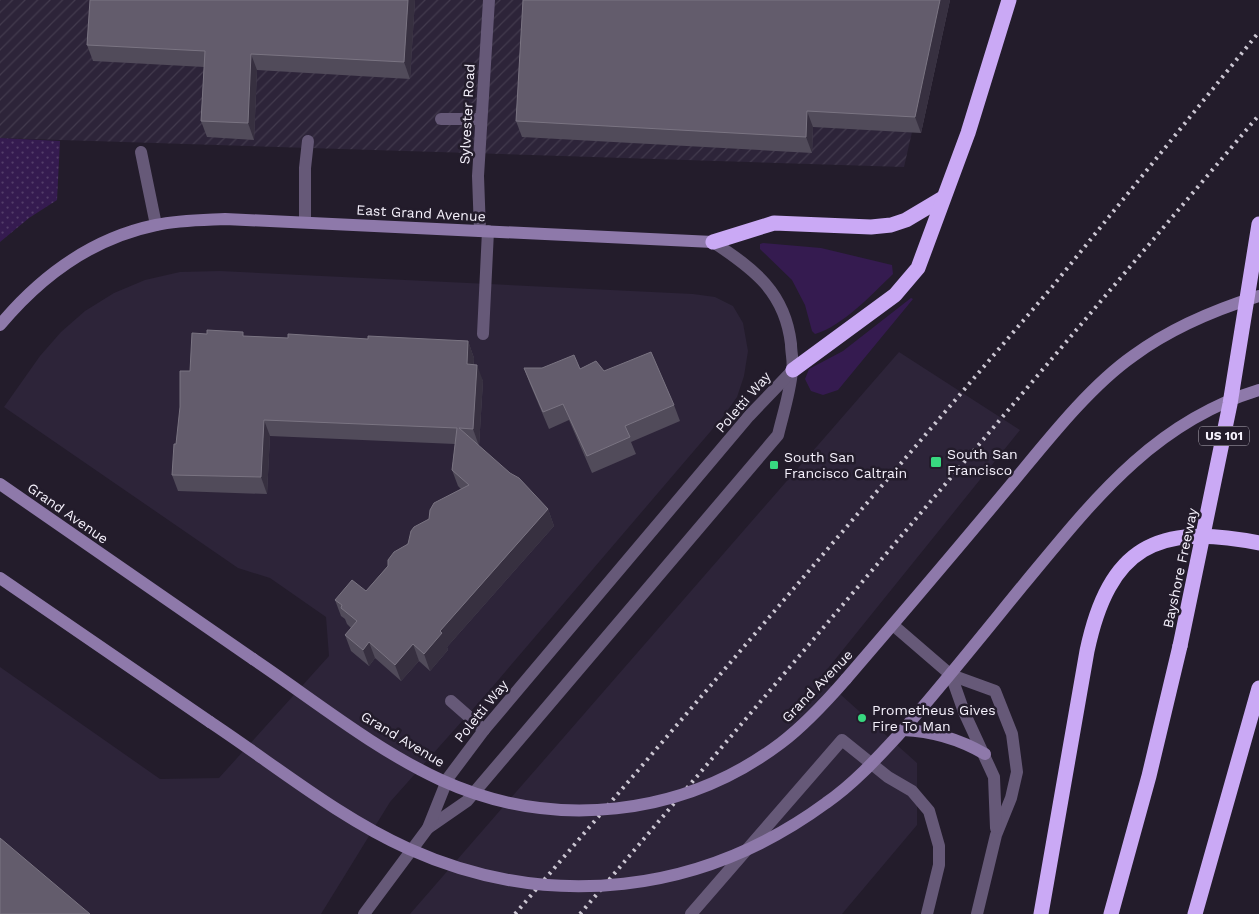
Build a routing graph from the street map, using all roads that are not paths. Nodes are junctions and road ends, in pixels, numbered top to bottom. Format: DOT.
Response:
graph roads {
  1 [pos="488,0"];
  2 [pos="1009,0"];
  3 [pos="441,119"];
  4 [pos="481,119"];
  5 [pos="308,141"];
  6 [pos="141,152"];
  7 [pos="942,198"];
  8 [pos="306,222"];
  9 [pos="1259,224"];
  10 [pos="156,225"];
  11 [pos="484,231"];
  12 [pos="713,242"];
  13 [pos="1259,296"];
  14 [pos="0,324"];
  15 [pos="482,334"];
  16 [pos="793,370"];
  17 [pos="1259,390"];
  18 [pos="0,484"];
  19 [pos="1259,544"];
  20 [pos="0,578"];
  21 [pos="893,625"];
  22 [pos="951,675"];
  23 [pos="1259,688"];
  24 [pos="451,701"];
  25 [pos="484,730"];
  26 [pos="903,730"];
  27 [pos="985,754"];
  28 [pos="428,828"];
  29 [pos="996,835"];
  30 [pos="695,913"];
  31 [pos="364,914"];
  32 [pos="927,914"];
  33 [pos="977,914"];
  34 [pos="1041,914"];
  35 [pos="1111,914"];
  36 [pos="1196,914"];
  1 -- 4 [label="street, Sylvester Road"];
  2 -- 7 [label="highway"];
  3 -- 4 [label="street"];
  4 -- 11 [label="street, Sylvester Road"];
  5 -- 8 [label="street"];
  6 -- 10 [label="street"];
  7 -- 12 [label="highway"];
  7 -- 16 [label="highway"];
  8 -- 10 [label="main road, East Grand Avenue"];
  8 -- 11 [label="main road, East Grand Avenue"];
  9 -- 35 [label="highway, Bayshore Freeway / US 101, bridge"];
  10 -- 14 [label="main road, East Grand Avenue"];
  11 -- 12 [label="main road, East Grand Avenue"];
  11 -- 15 [label="street, Sylvester Road"];
  12 -- 16 [label="street"];
  13 -- 21 [label="main road, Grand Avenue"];
  16 -- 25 [label="street, Poletti Way"];
  16 -- 28 [label="street, Poletti Way"];
  17 -- 22 [label="main road"];
  18 -- 21 [label="main road, Grand Avenue, bridge"];
  19 -- 34 [label="highway"];
  20 -- 26 [label="main road, bridge"];
  21 -- 22 [label="street"];
  22 -- 26 [label="main road"];
  22 -- 27 [label="street"];
  22 -- 29 [label="street"];
  23 -- 36 [label="highway"];
  24 -- 25 [label="street"];
  25 -- 28 [label="street, Poletti Way"];
  26 -- 27 [label="main road"];
  27 -- 29 [label="street"];
  28 -- 31 [label="street, Poletti Way"];
  29 -- 33 [label="street"];
  30 -- 32 [label="street"];
}
